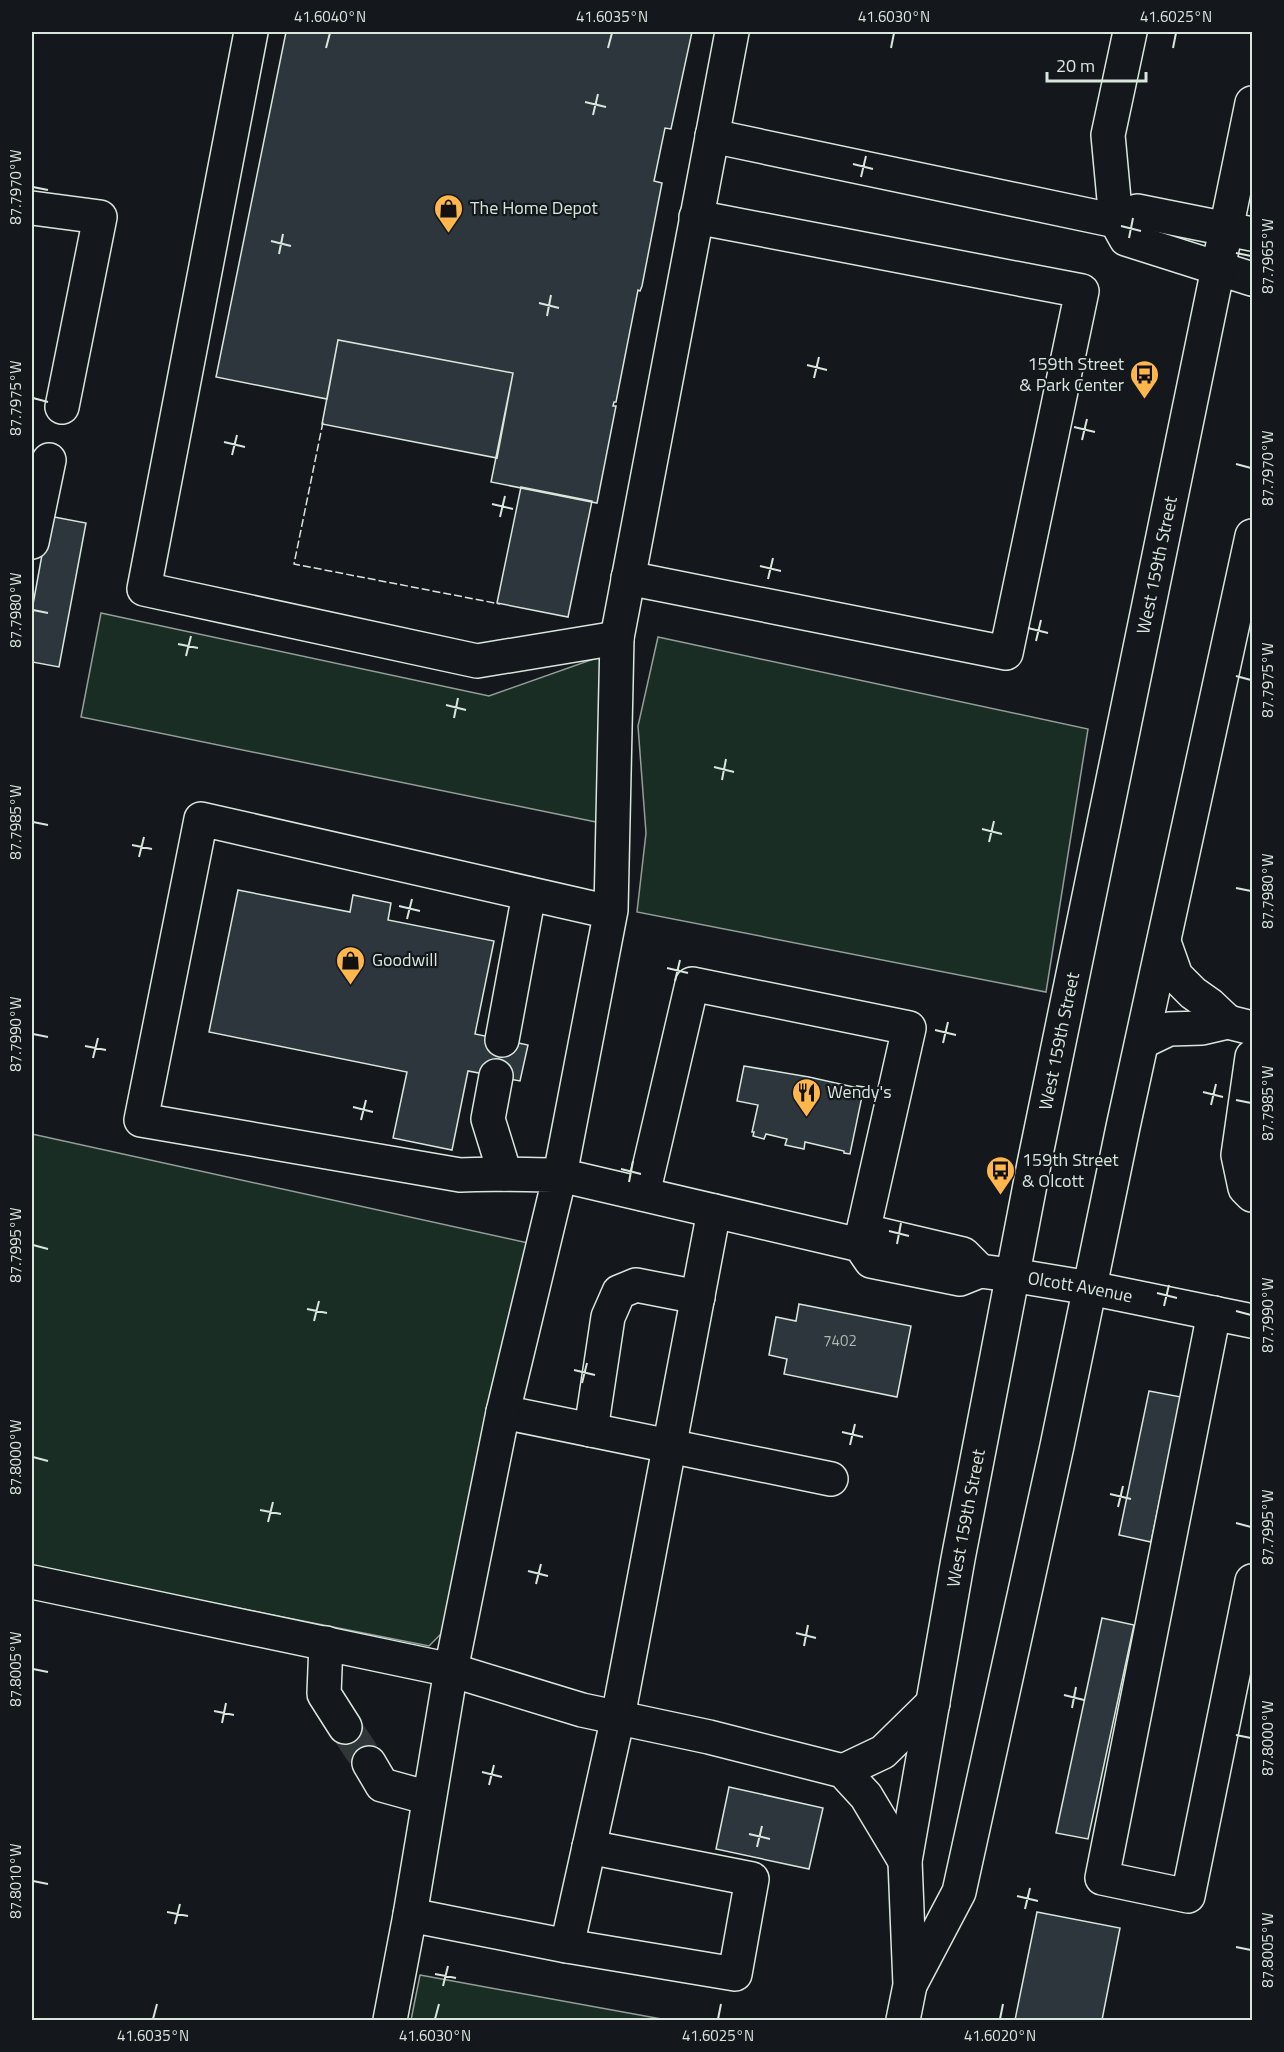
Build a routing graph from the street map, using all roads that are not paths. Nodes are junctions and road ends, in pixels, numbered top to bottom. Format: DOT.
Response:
graph roads {
  1 [pos="251,32"];
  2 [pos="732,32"];
  3 [pos="1130,32"];
  4 [pos="1252,103"];
  5 [pos="712,136"];
  6 [pos="32,208"];
  7 [pos="696,217"];
  8 [pos="1116,221"];
  9 [pos="1239,231"];
  10 [pos="1218,267"];
  11 [pos="1252,279"];
  12 [pos="62,407"];
  13 [pos="49,460"];
  14 [pos="1252,536"];
  15 [pos="32,542"];
  16 [pos="628,579"];
  17 [pos="1243,621"];
  18 [pos="617,638"];
  19 [pos="529,894"];
  20 [pos="610,912"];
  21 [pos="1164,942"];
  22 [pos="1240,1025"];
  23 [pos="502,1040"];
  24 [pos="1142,1042"];
  25 [pos="1252,1057"];
  26 [pos="496,1076"];
  27 [pos="505,1174"];
  28 [pos="560,1175"];
  29 [pos="643,1194"];
  30 [pos="1252,1195"];
  31 [pos="714,1211"];
  32 [pos="860,1245"];
  33 [pos="1011,1275"];
  34 [pos="1090,1288"];
  35 [pos="698,1297"];
  36 [pos="1214,1313"];
  37 [pos="1252,1321"];
  38 [pos="503,1412"];
  39 [pos="591,1430"];
  40 [pos="670,1446"];
  41 [pos="831,1479"];
  42 [pos="1252,1581"];
  43 [pos="32,1582"];
  44 [pos="326,1643"];
  45 [pos="451,1670"];
  46 [pos="933,1703"];
  47 [pos="618,1717"];
  48 [pos="345,1726"];
  49 [pos="369,1763"];
  50 [pos="843,1771"];
  51 [pos="429,1798"];
  52 [pos="589,1847"];
  53 [pos="905,1861"];
  54 [pos="410,1915"];
  55 [pos="567,1946"];
  56 [pos="910,1985"];
  57 [pos="390,2020"];
  58 [pos="903,2020"];
  1 -- 18 [label="main road"];
  2 -- 5 [label="main road"];
  3 -- 8 [label="main road"];
  4 -- 9 [label="main road, West 159th Street"];
  5 -- 7 [label="main road"];
  5 -- 8 [label="main road"];
  6 -- 12 [label="main road"];
  7 -- 16 [label="main road"];
  7 -- 16 [label="main road"];
  8 -- 9 [label="main road"];
  8 -- 10 [label="main road"];
  9 -- 10 [label="main road, West 159th Street"];
  10 -- 11 [label="main road"];
  10 -- 33 [label="main road, West 159th Street"];
  13 -- 15 [label="main road"];
  14 -- 17 [label="main road, West 159th Street"];
  16 -- 18 [label="main road"];
  17 -- 21 [label="main road, West 159th Street"];
  18 -- 20 [label="main road"];
  19 -- 20 [label="main road"];
  19 -- 23 [label="main road"];
  19 -- 27 [label="main road"];
  20 -- 28 [label="main road"];
  21 -- 22 [label="main road"];
  21 -- 24 [label="main road, West 159th Street"];
  22 -- 24 [label="main road"];
  24 -- 34 [label="main road, West 159th Street"];
  25 -- 30 [label="main road"];
  26 -- 27 [label="main road"];
  27 -- 28 [label="main road"];
  28 -- 29 [label="main road"];
  28 -- 38 [label="main road"];
  29 -- 31 [label="main road"];
  29 -- 32 [label="main road"];
  31 -- 32 [label="main road"];
  31 -- 35 [label="main road"];
  32 -- 33 [label="main road, Olcott Avenue"];
  33 -- 34 [label="main road, Olcott Avenue"];
  33 -- 46 [label="main road, West 159th Street"];
  34 -- 36 [label="main road, Olcott Avenue"];
  34 -- 56 [label="main road, West 159th Street"];
  35 -- 39 [label="main road"];
  35 -- 40 [label="main road"];
  36 -- 37 [label="main road, Olcott Avenue"];
  36 -- 42 [label="main road"];
  38 -- 39 [label="main road"];
  38 -- 45 [label="main road"];
  39 -- 40 [label="main road"];
  40 -- 41 [label="main road"];
  40 -- 47 [label="main road"];
  43 -- 44 [label="main road"];
  44 -- 45 [label="main road"];
  44 -- 48 [label="main road"];
  45 -- 47 [label="main road"];
  45 -- 51 [label="main road"];
  46 -- 50 [label="main road"];
  46 -- 53 [label="main road, West 159th Street"];
  47 -- 50 [label="main road"];
  47 -- 52 [label="main road"];
  49 -- 51 [label="main road"];
  50 -- 53 [label="main road"];
  51 -- 54 [label="main road"];
  52 -- 55 [label="main road"];
  52 -- 55 [label="main road"];
  53 -- 56 [label="main road, West 159th Street"];
  54 -- 55 [label="main road"];
  54 -- 57 [label="main road"];
  56 -- 58 [label="main road, West 159th Street"];
}
